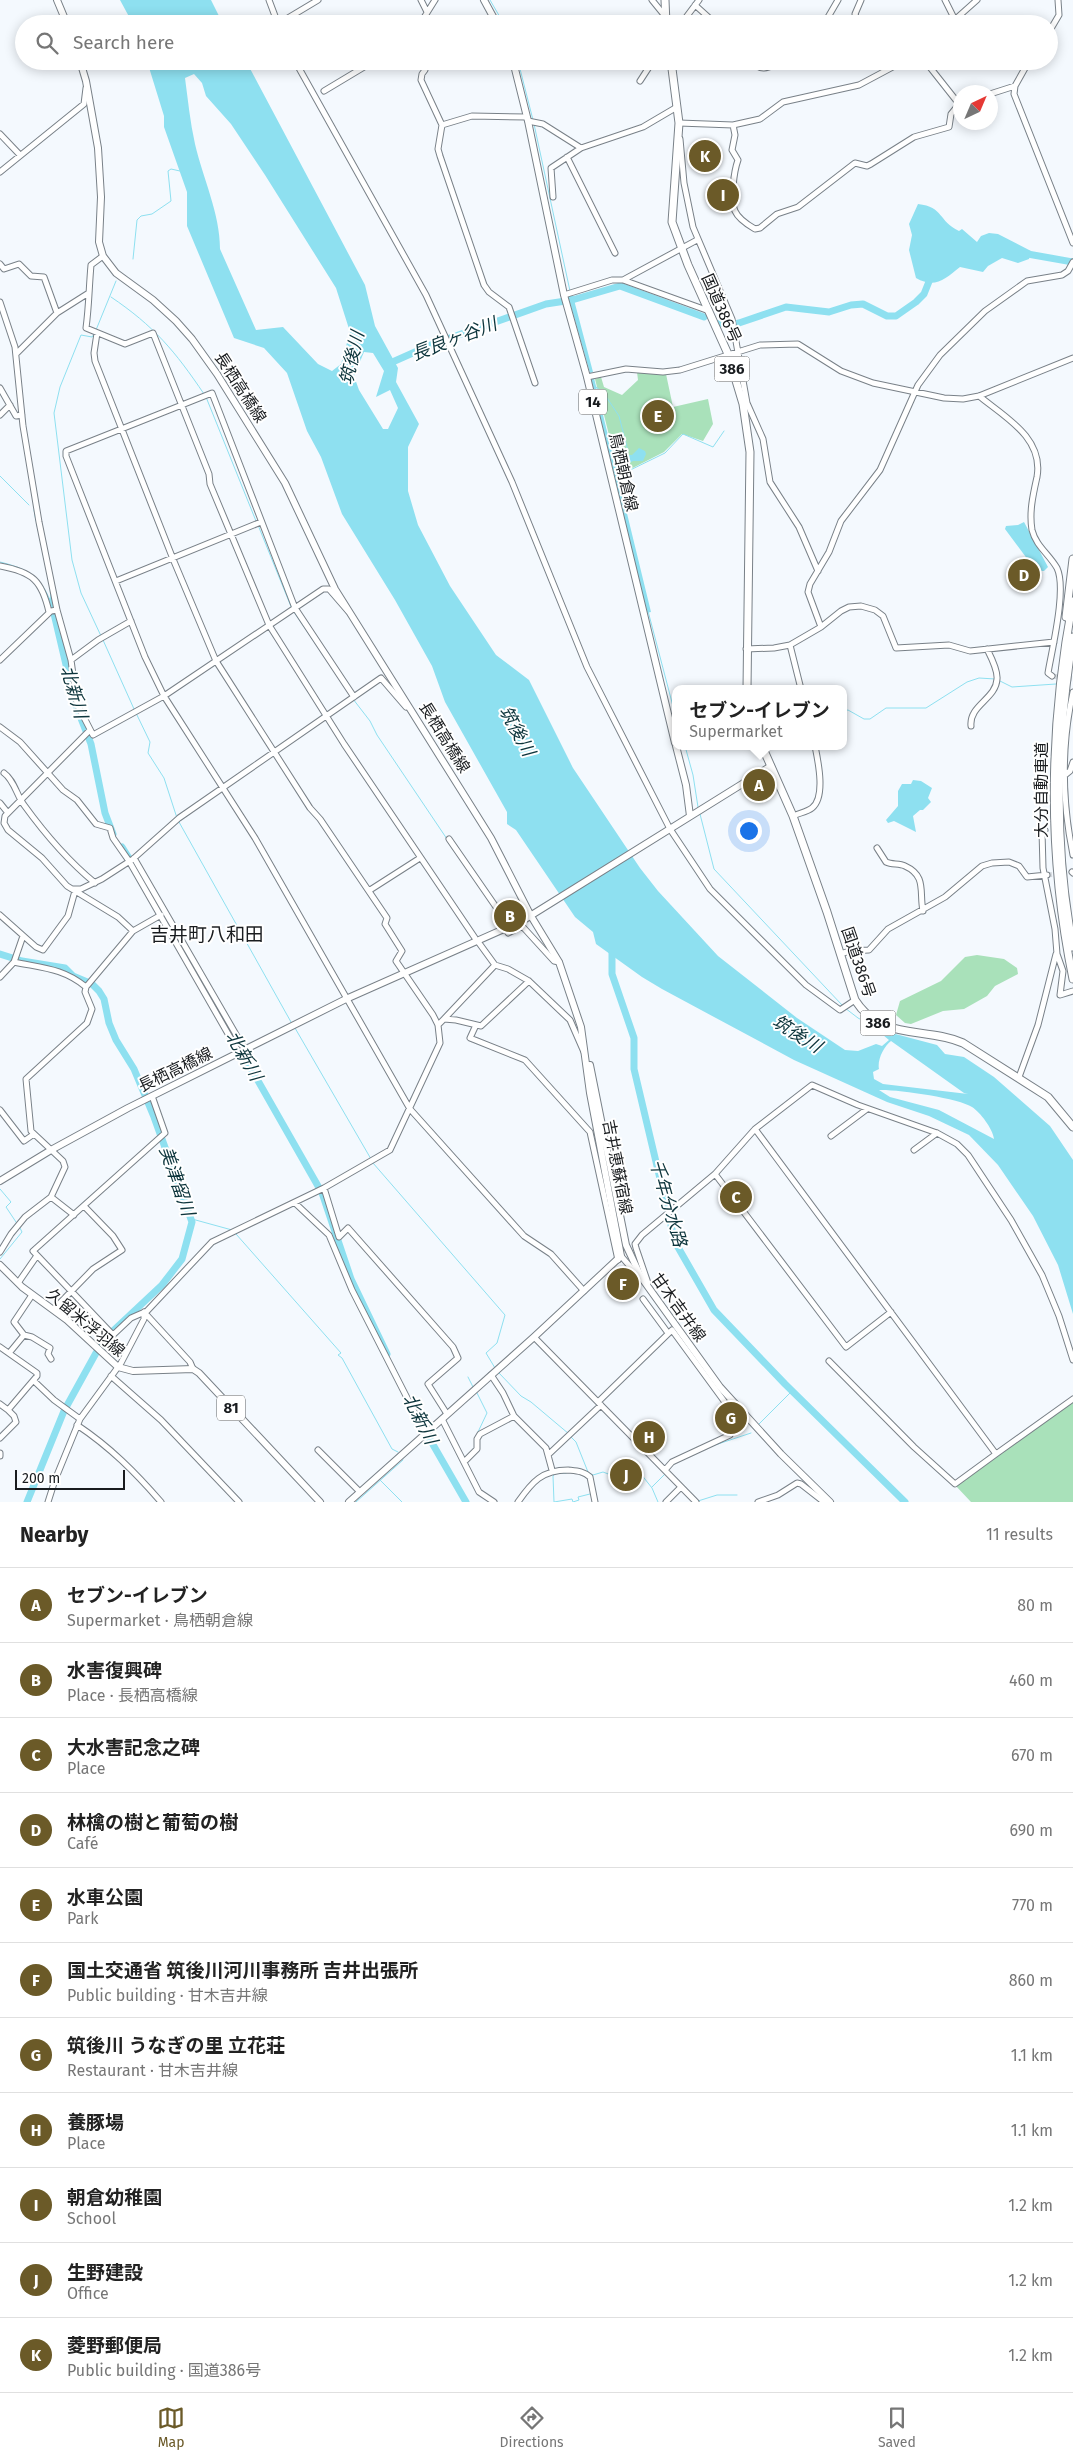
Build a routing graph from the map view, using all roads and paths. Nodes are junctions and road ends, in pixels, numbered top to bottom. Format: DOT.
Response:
graph roads {
  1 [pos="57,0"];
  2 [pos="269,0"];
  3 [pos="318,0"];
  4 [pos="420,0"];
  5 [pos="435,0"];
  6 [pos="484,0"];
  7 [pos="652,0"];
  8 [pos="665,0"];
  9 [pos="699,0"];
  10 [pos="838,0"];
  11 [pos="861,0"];
  12 [pos="945,0"];
  13 [pos="978,0"];
  14 [pos="1058,0"];
  15 [pos="695,5"];
  16 [pos="427,12"];
  17 [pos="63,15"];
  18 [pos="275,15"];
  19 [pos="293,15"];
  20 [pos="425,15"];
  21 [pos="492,15"];
  22 [pos="662,15"];
  23 [pos="666,15"];
  24 [pos="687,15"];
  25 [pos="706,15"];
  26 [pos="829,15"];
  27 [pos="855,15"];
  28 [pos="950,15"];
  29 [pos="961,15"];
  30 [pos="1058,18"];
  31 [pos="83,70"];
  32 [pos="300,70"];
  33 [pos="359,70"];
  34 [pos="426,70"];
  35 [pos="515,70"];
  36 [pos="647,70"];
  37 [pos="672,70"];
  38 [pos="890,70"];
  39 [pos="932,70"];
  40 [pos="1024,70"];
  41 [pos="86,80"];
  42 [pos="640,80"];
  43 [pos="1015,86"];
  44 [pos="324,91"];
  45 [pos="998,91"];
  46 [pos="953,95"];
  47 [pos="678,107"];
  48 [pos="953,111"];
  49 [pos="529,120"];
  50 [pos="679,123"];
  51 [pos="732,124"];
  52 [pos="442,125"];
  53 [pos="0,134"];
  54 [pos="678,134"];
  55 [pos="581,148"];
  56 [pos="20,155"];
  57 [pos="566,158"];
  58 [pos="0,172"];
  59 [pos="553,197"];
  60 [pos="697,240"];
  61 [pos="1073,243"];
  62 [pos="681,249"];
  63 [pos="614,252"];
  64 [pos="103,256"];
  65 [pos="1073,262"];
  66 [pos="0,264"];
  67 [pos="623,280"];
  68 [pos="87,294"];
  69 [pos="565,295"];
  70 [pos="0,302"];
  71 [pos="709,311"];
  72 [pos="57,313"];
  73 [pos="97,333"];
  74 [pos="739,350"];
  75 [pos="16,354"];
  76 [pos="728,354"];
  77 [pos="1073,358"];
  78 [pos="588,376"];
  79 [pos="535,383"];
  80 [pos="0,388"];
  81 [pos="915,391"];
  82 [pos="979,396"];
  83 [pos="745,404"];
  84 [pos="10,405"];
  85 [pos="181,405"];
  86 [pos="0,415"];
  87 [pos="20,416"];
  88 [pos="122,429"];
  89 [pos="261,522"];
  90 [pos="232,534"];
  91 [pos="173,559"];
  92 [pos="1073,559"];
  93 [pos="0,566"];
  94 [pos="818,571"];
  95 [pos="116,581"];
  96 [pos="1073,601"];
  97 [pos="294,608"];
  98 [pos="53,611"];
  99 [pos="348,611"];
  100 [pos="131,621"];
  101 [pos="268,625"];
  102 [pos="821,627"];
  103 [pos="1073,637"];
  104 [pos="1054,642"];
  105 [pos="790,645"];
  106 [pos="746,648"];
  107 [pos="988,649"];
  108 [pos="0,660"];
  109 [pos="71,660"];
  110 [pos="216,661"];
  111 [pos="1052,676"];
  112 [pos="747,685"];
  113 [pos="800,685"];
  114 [pos="1058,692"];
  115 [pos="1073,692"];
  116 [pos="164,696"];
  117 [pos="354,697"];
  118 [pos="413,711"];
  119 [pos="326,717"];
  120 [pos="971,726"];
  121 [pos="0,727"];
  122 [pos="672,728"];
  123 [pos="89,731"];
  124 [pos="677,750"];
  125 [pos="764,750"];
  126 [pos="816,750"];
  127 [pos="274,752"];
  128 [pos="1073,762"];
  129 [pos="771,766"];
  130 [pos="46,772"];
  131 [pos="4,773"];
  132 [pos="1065,775"];
  133 [pos="223,787"];
  134 [pos="20,800"];
  135 [pos="0,802"];
  136 [pos="8,813"];
  137 [pos="690,816"];
  138 [pos="793,816"];
  139 [pos="5,826"];
  140 [pos="668,830"];
  141 [pos="1045,830"];
  142 [pos="0,832"];
  143 [pos="449,838"];
  144 [pos="877,848"];
  145 [pos="1073,855"];
  146 [pos="420,858"];
  147 [pos="132,859"];
  148 [pos="1046,875"];
  149 [pos="95,882"];
  150 [pos="74,890"];
  151 [pos="370,890"];
  152 [pos="923,911"];
  153 [pos="533,914"];
  154 [pos="161,915"];
  155 [pos="0,916"];
  156 [pos="504,923"];
  157 [pos="133,930"];
  158 [pos="508,933"];
  159 [pos="23,936"];
  160 [pos="475,938"];
  161 [pos="479,943"];
  162 [pos="1073,947"];
  163 [pos="840,954"];
  164 [pos="1057,954"];
  165 [pos="15,959"];
  166 [pos="559,962"];
  167 [pos="496,966"];
  168 [pos="404,972"];
  169 [pos="0,977"];
  170 [pos="1073,979"];
  171 [pos="528,981"];
  172 [pos="88,984"];
  173 [pos="1073,992"];
  174 [pos="346,999"];
  175 [pos="855,1000"];
  176 [pos="444,1019"];
  177 [pos="438,1025"];
  178 [pos="476,1025"];
  179 [pos="242,1051"];
  180 [pos="586,1054"];
  181 [pos="1018,1077"];
  182 [pos="152,1096"];
  183 [pos="410,1109"];
  184 [pos="867,1109"];
  185 [pos="0,1110"];
  186 [pos="1073,1127"];
  187 [pos="755,1130"];
  188 [pos="937,1133"];
  189 [pos="34,1134"];
  190 [pos="831,1136"];
  191 [pos="51,1150"];
  192 [pos="914,1150"];
  193 [pos="715,1174"];
  194 [pos="0,1181"];
  195 [pos="324,1188"];
  196 [pos="51,1197"];
  197 [pos="295,1203"];
  198 [pos="84,1206"];
  199 [pos="74,1215"];
  200 [pos="0,1252"];
  201 [pos="36,1257"];
  202 [pos="619,1258"];
  203 [pos="0,1265"];
  204 [pos="18,1283"];
  205 [pos="71,1290"];
  206 [pos="584,1290"];
  207 [pos="651,1292"];
  208 [pos="32,1295"];
  209 [pos="643,1298"];
  210 [pos="54,1309"];
  211 [pos="144,1312"];
  212 [pos="890,1312"];
  213 [pos="668,1333"];
  214 [pos="24,1335"];
  215 [pos="534,1337"];
  216 [pos="0,1347"];
  217 [pos="10,1352"];
  218 [pos="51,1359"];
  219 [pos="1073,1360"];
  220 [pos="828,1362"];
  221 [pos="118,1367"];
  222 [pos="193,1370"];
  223 [pos="494,1371"];
  224 [pos="111,1376"];
  225 [pos="34,1380"];
  226 [pos="1073,1399"];
  227 [pos="0,1404"];
  228 [pos="599,1404"];
  229 [pos="8,1410"];
  230 [pos="514,1416"];
  231 [pos="444,1417"];
  232 [pos="80,1419"];
  233 [pos="77,1425"];
  234 [pos="427,1432"];
  235 [pos="0,1438"];
  236 [pos="318,1450"];
  237 [pos="549,1454"];
  238 [pos="996,1454"];
  239 [pos="464,1462"];
  240 [pos="552,1470"];
  241 [pos="665,1470"];
  242 [pos="681,1487"];
  243 [pos="360,1492"];
  244 [pos="48,1502"];
  245 [pos="161,1502"];
  246 [pos="238,1502"];
  247 [pos="320,1502"];
  248 [pos="349,1502"];
  249 [pos="494,1502"];
  250 [pos="518,1502"];
  251 [pos="595,1502"];
  252 [pos="666,1502"];
  253 [pos="696,1502"];
  254 [pos="758,1502"];
  255 [pos="824,1502"];
  256 [pos="830,1502"];
  1 -- 17 [label="main road"];
  2 -- 18 [label="street"];
  3 -- 19 [label="street"];
  4 -- 16 [label="street"];
  5 -- 16 [label="street"];
  6 -- 21 [label="main road"];
  7 -- 22 [label="street"];
  8 -- 23 [label="highway"];
  9 -- 15 [label="street"];
  10 -- 26 [label="street"];
  11 -- 27 [label="street"];
  12 -- 28 [label="street"];
  13 -- 29 [label="street"];
  14 -- 30 [label="street"];
  15 -- 24 [label="street"];
  15 -- 25 [label="street"];
  16 -- 20 [label="street"];
  31 -- 41 [label="main road"];
  32 -- 140 [label="street"];
  33 -- 44 [label="street"];
  34 -- 52 [label="street"];
  35 -- 49 [label="main road, 鳥栖朝倉線 / 14"];
  36 -- 42 [label="street"];
  37 -- 47 [label="highway, 国道386号 / 386"];
  38 -- 51 [label="street"];
  39 -- 46 [label="street"];
  40 -- 43 [label="street"];
  41 -- 56 [label="street"];
  41 -- 64 [label="main road"];
  43 -- 45 [label="street"];
  43 -- 61 [label="street"];
  47 -- 50 [label="highway, 国道386号 / 386"];
  47 -- 55 [label="street"];
  48 -- 51 [label="street"];
  49 -- 52 [label="street"];
  49 -- 55 [label="street"];
  49 -- 69 [label="main road, 鳥栖朝倉線 / 14"];
  50 -- 51 [label="street"];
  50 -- 54 [label="highway, 国道386号 / 386"];
  52 -- 79 [label="street"];
  53 -- 56 [label="street"];
  54 -- 60 [label="street"];
  54 -- 62 [label="highway, 国道386号 / 386"];
  55 -- 57 [label="street"];
  56 -- 58 [label="street"];
  57 -- 59 [label="street"];
  57 -- 63 [label="street"];
  60 -- 62 [label="street"];
  60 -- 74 [label="street"];
  62 -- 67 [label="street"];
  62 -- 71 [label="highway, 国道386号 / 386"];
  64 -- 68 [label="street"];
  64 -- 99 [label="main road, 長栖高橋線"];
  65 -- 81 [label="street"];
  66 -- 72 [label="street"];
  67 -- 69 [label="street"];
  67 -- 71 [label="street"];
  68 -- 72 [label="street"];
  68 -- 73 [label="street"];
  69 -- 78 [label="main road, 鳥栖朝倉線 / 14"];
  70 -- 75 [label="street"];
  71 -- 76 [label="highway, 国道386号 / 386"];
  72 -- 75 [label="street"];
  73 -- 85 [label="street"];
  73 -- 88 [label="street"];
  74 -- 76 [label="street"];
  74 -- 81 [label="street"];
  74 -- 83 [label="street"];
  75 -- 87 [label="street"];
  76 -- 78 [label="street"];
  76 -- 83 [label="highway, 国道386号 / 386"];
  77 -- 82 [label="street"];
  78 -- 122 [label="main road, 鳥栖朝倉線 / 14"];
  80 -- 84 [label="street"];
  81 -- 82 [label="street"];
  81 -- 94 [label="street"];
  82 -- 104 [label="street"];
  83 -- 94 [label="street"];
  83 -- 106 [label="highway, 国道386号 / 386"];
  84 -- 86 [label="street"];
  84 -- 87 [label="street"];
  85 -- 88 [label="street"];
  85 -- 89 [label="street"];
  85 -- 90 [label="street"];
  87 -- 98 [label="street"];
  88 -- 91 [label="street"];
  88 -- 95 [label="street"];
  89 -- 90 [label="street"];
  89 -- 97 [label="street"];
  90 -- 91 [label="street"];
  90 -- 101 [label="street"];
  91 -- 95 [label="street"];
  91 -- 110 [label="street"];
  92 -- 114 [label="highway"];
  93 -- 98 [label="street"];
  94 -- 102 [label="street"];
  95 -- 100 [label="street"];
  96 -- 114 [label="highway, 大分自動車道"];
  97 -- 99 [label="street"];
  97 -- 101 [label="street"];
  97 -- 117 [label="street"];
  98 -- 108 [label="street"];
  98 -- 109 [label="street"];
  99 -- 118 [label="main road, 長栖高橋線"];
  100 -- 109 [label="street"];
  100 -- 116 [label="street"];
  101 -- 110 [label="street"];
  101 -- 119 [label="street"];
  102 -- 105 [label="street"];
  102 -- 107 [label="street"];
  103 -- 162 [label="highway, 大分自動車道"];
  104 -- 107 [label="street"];
  104 -- 111 [label="street"];
  105 -- 106 [label="street"];
  105 -- 113 [label="street"];
  106 -- 112 [label="highway, 国道386号 / 386"];
  107 -- 120 [label="street"];
  109 -- 123 [label="street"];
  110 -- 116 [label="street"];
  110 -- 127 [label="street"];
  114 -- 170 [label="highway, 大分自動車道"];
  115 -- 132 [label="street"];
  116 -- 123 [label="street"];
  116 -- 133 [label="street"];
  117 -- 118 [label="street"];
  117 -- 119 [label="street"];
  118 -- 153 [label="main road, 長栖高橋線"];
  119 -- 127 [label="street"];
  119 -- 146 [label="street"];
  121 -- 130 [label="street"];
  123 -- 130 [label="street"];
  124 -- 137 [label="main road, 鳥栖朝倉線 / 14"];
  125 -- 129 [label="highway, 国道386号 / 386"];
  126 -- 138 [label="street"];
  127 -- 133 [label="street"];
  127 -- 151 [label="street"];
  128 -- 132 [label="street"];
  129 -- 137 [label="main road"];
  129 -- 138 [label="highway, 国道386号 / 386"];
  130 -- 134 [label="street"];
  130 -- 147 [label="street"];
  131 -- 134 [label="street"];
  132 -- 145 [label="street"];
  133 -- 147 [label="street"];
  133 -- 174 [label="street"];
  134 -- 136 [label="street"];
  134 -- 149 [label="street"];
  135 -- 136 [label="street"];
  136 -- 139 [label="street"];
  137 -- 140 [label="main road"];
  138 -- 163 [label="highway, 国道386号 / 386"];
  139 -- 142 [label="street"];
  139 -- 150 [label="street"];
  140 -- 153 [label="main road"];
  140 -- 175 [label="street"];
  141 -- 148 [label="street"];
  143 -- 156 [label="street"];
  144 -- 152 [label="street"];
  146 -- 151 [label="street"];
  146 -- 160 [label="street"];
  147 -- 149 [label="street"];
  147 -- 154 [label="street"];
  147 -- 179 [label="street"];
  148 -- 152 [label="street"];
  148 -- 164 [label="street"];
  149 -- 150 [label="street"];
  150 -- 157 [label="street"];
  150 -- 159 [label="street"];
  151 -- 168 [label="street"];
  152 -- 163 [label="street"];
  153 -- 166 [label="main road, 吉井恵蘇宿線"];
  153 -- 168 [label="main road, 長栖高橋線"];
  154 -- 157 [label="street"];
  154 -- 179 [label="street"];
  155 -- 159 [label="street"];
  157 -- 172 [label="street"];
  158 -- 166 [label="street"];
  159 -- 165 [label="street"];
  161 -- 167 [label="street"];
  163 -- 175 [label="highway, 国道386号 / 386"];
  164 -- 173 [label="street"];
  164 -- 181 [label="street"];
  165 -- 169 [label="street"];
  165 -- 172 [label="street"];
  166 -- 180 [label="main road, 吉井恵蘇宿線"];
  167 -- 171 [label="street"];
  167 -- 176 [label="street"];
  168 -- 174 [label="main road, 長栖高橋線"];
  168 -- 177 [label="street"];
  171 -- 178 [label="street"];
  171 -- 180 [label="street"];
  172 -- 189 [label="street"];
  174 -- 179 [label="main road, 長栖高橋線"];
  174 -- 183 [label="street"];
  175 -- 181 [label="highway, 国道386号 / 386"];
  176 -- 177 [label="street"];
  176 -- 178 [label="street"];
  177 -- 183 [label="street"];
  178 -- 202 [label="street"];
  179 -- 182 [label="main road, 長栖高橋線"];
  180 -- 202 [label="main road, 吉井恵蘇宿線"];
  180 -- 207 [label="main road, 甘木吉井線"];
  181 -- 186 [label="highway, 国道386号 / 386"];
  182 -- 191 [label="main road, 長栖高橋線"];
  182 -- 198 [label="street"];
  183 -- 195 [label="street"];
  183 -- 206 [label="street"];
  184 -- 187 [label="street"];
  184 -- 188 [label="street"];
  184 -- 190 [label="street"];
  185 -- 189 [label="street"];
  187 -- 193 [label="street"];
  187 -- 212 [label="street"];
  188 -- 192 [label="street"];
  188 -- 219 [label="street"];
  189 -- 191 [label="street"];
  191 -- 194 [label="main road, 長栖高橋線"];
  191 -- 196 [label="street"];
  193 -- 207 [label="street"];
  193 -- 212 [label="street"];
  195 -- 197 [label="street"];
  195 -- 231 [label="street"];
  196 -- 199 [label="street"];
  196 -- 200 [label="street"];
  197 -- 211 [label="street"];
  197 -- 234 [label="street"];
  198 -- 199 [label="street"];
  198 -- 205 [label="street"];
  199 -- 201 [label="street"];
  201 -- 204 [label="street"];
  201 -- 205 [label="street"];
  202 -- 206 [label="main road"];
  202 -- 207 [label="street"];
  203 -- 204 [label="main road, 久留米浮羽線"];
  204 -- 208 [label="main road, 久留米浮羽線"];
  205 -- 210 [label="street"];
  205 -- 211 [label="street"];
  206 -- 215 [label="main road"];
  207 -- 256 [label="main road, 甘木吉井線"];
  208 -- 210 [label="main road, 久留米浮羽線"];
  208 -- 214 [label="street"];
  209 -- 213 [label="street"];
  210 -- 221 [label="main road, 久留米浮羽線"];
  211 -- 221 [label="street"];
  211 -- 222 [label="street"];
  212 -- 238 [label="street"];
  213 -- 228 [label="street"];
  213 -- 241 [label="street"];
  214 -- 217 [label="street"];
  214 -- 218 [label="street"];
  215 -- 223 [label="main road"];
  215 -- 228 [label="street"];
  216 -- 217 [label="street"];
  217 -- 225 [label="street"];
  220 -- 238 [label="street"];
  221 -- 222 [label="main road, 久留米浮羽線"];
  221 -- 224 [label="street"];
  222 -- 247 [label="main road, 81"];
  223 -- 230 [label="street"];
  223 -- 231 [label="main road"];
  224 -- 232 [label="street"];
  224 -- 246 [label="street"];
  225 -- 229 [label="street"];
  225 -- 232 [label="street"];
  226 -- 238 [label="street"];
  227 -- 229 [label="street"];
  228 -- 237 [label="street"];
  228 -- 241 [label="street"];
  229 -- 235 [label="street"];
  230 -- 237 [label="street"];
  230 -- 239 [label="street"];
  231 -- 234 [label="main road"];
  231 -- 239 [label="street"];
  232 -- 233 [label="street"];
  233 -- 244 [label="street"];
  233 -- 245 [label="street"];
  234 -- 243 [label="main road"];
  236 -- 243 [label="street"];
  237 -- 240 [label="street"];
  239 -- 249 [label="street"];
  240 -- 250 [label="street"];
  240 -- 251 [label="street"];
  241 -- 242 [label="street"];
  242 -- 252 [label="street"];
  242 -- 253 [label="street"];
  243 -- 248 [label="main road"];
  254 -- 255 [label="street"];
}
